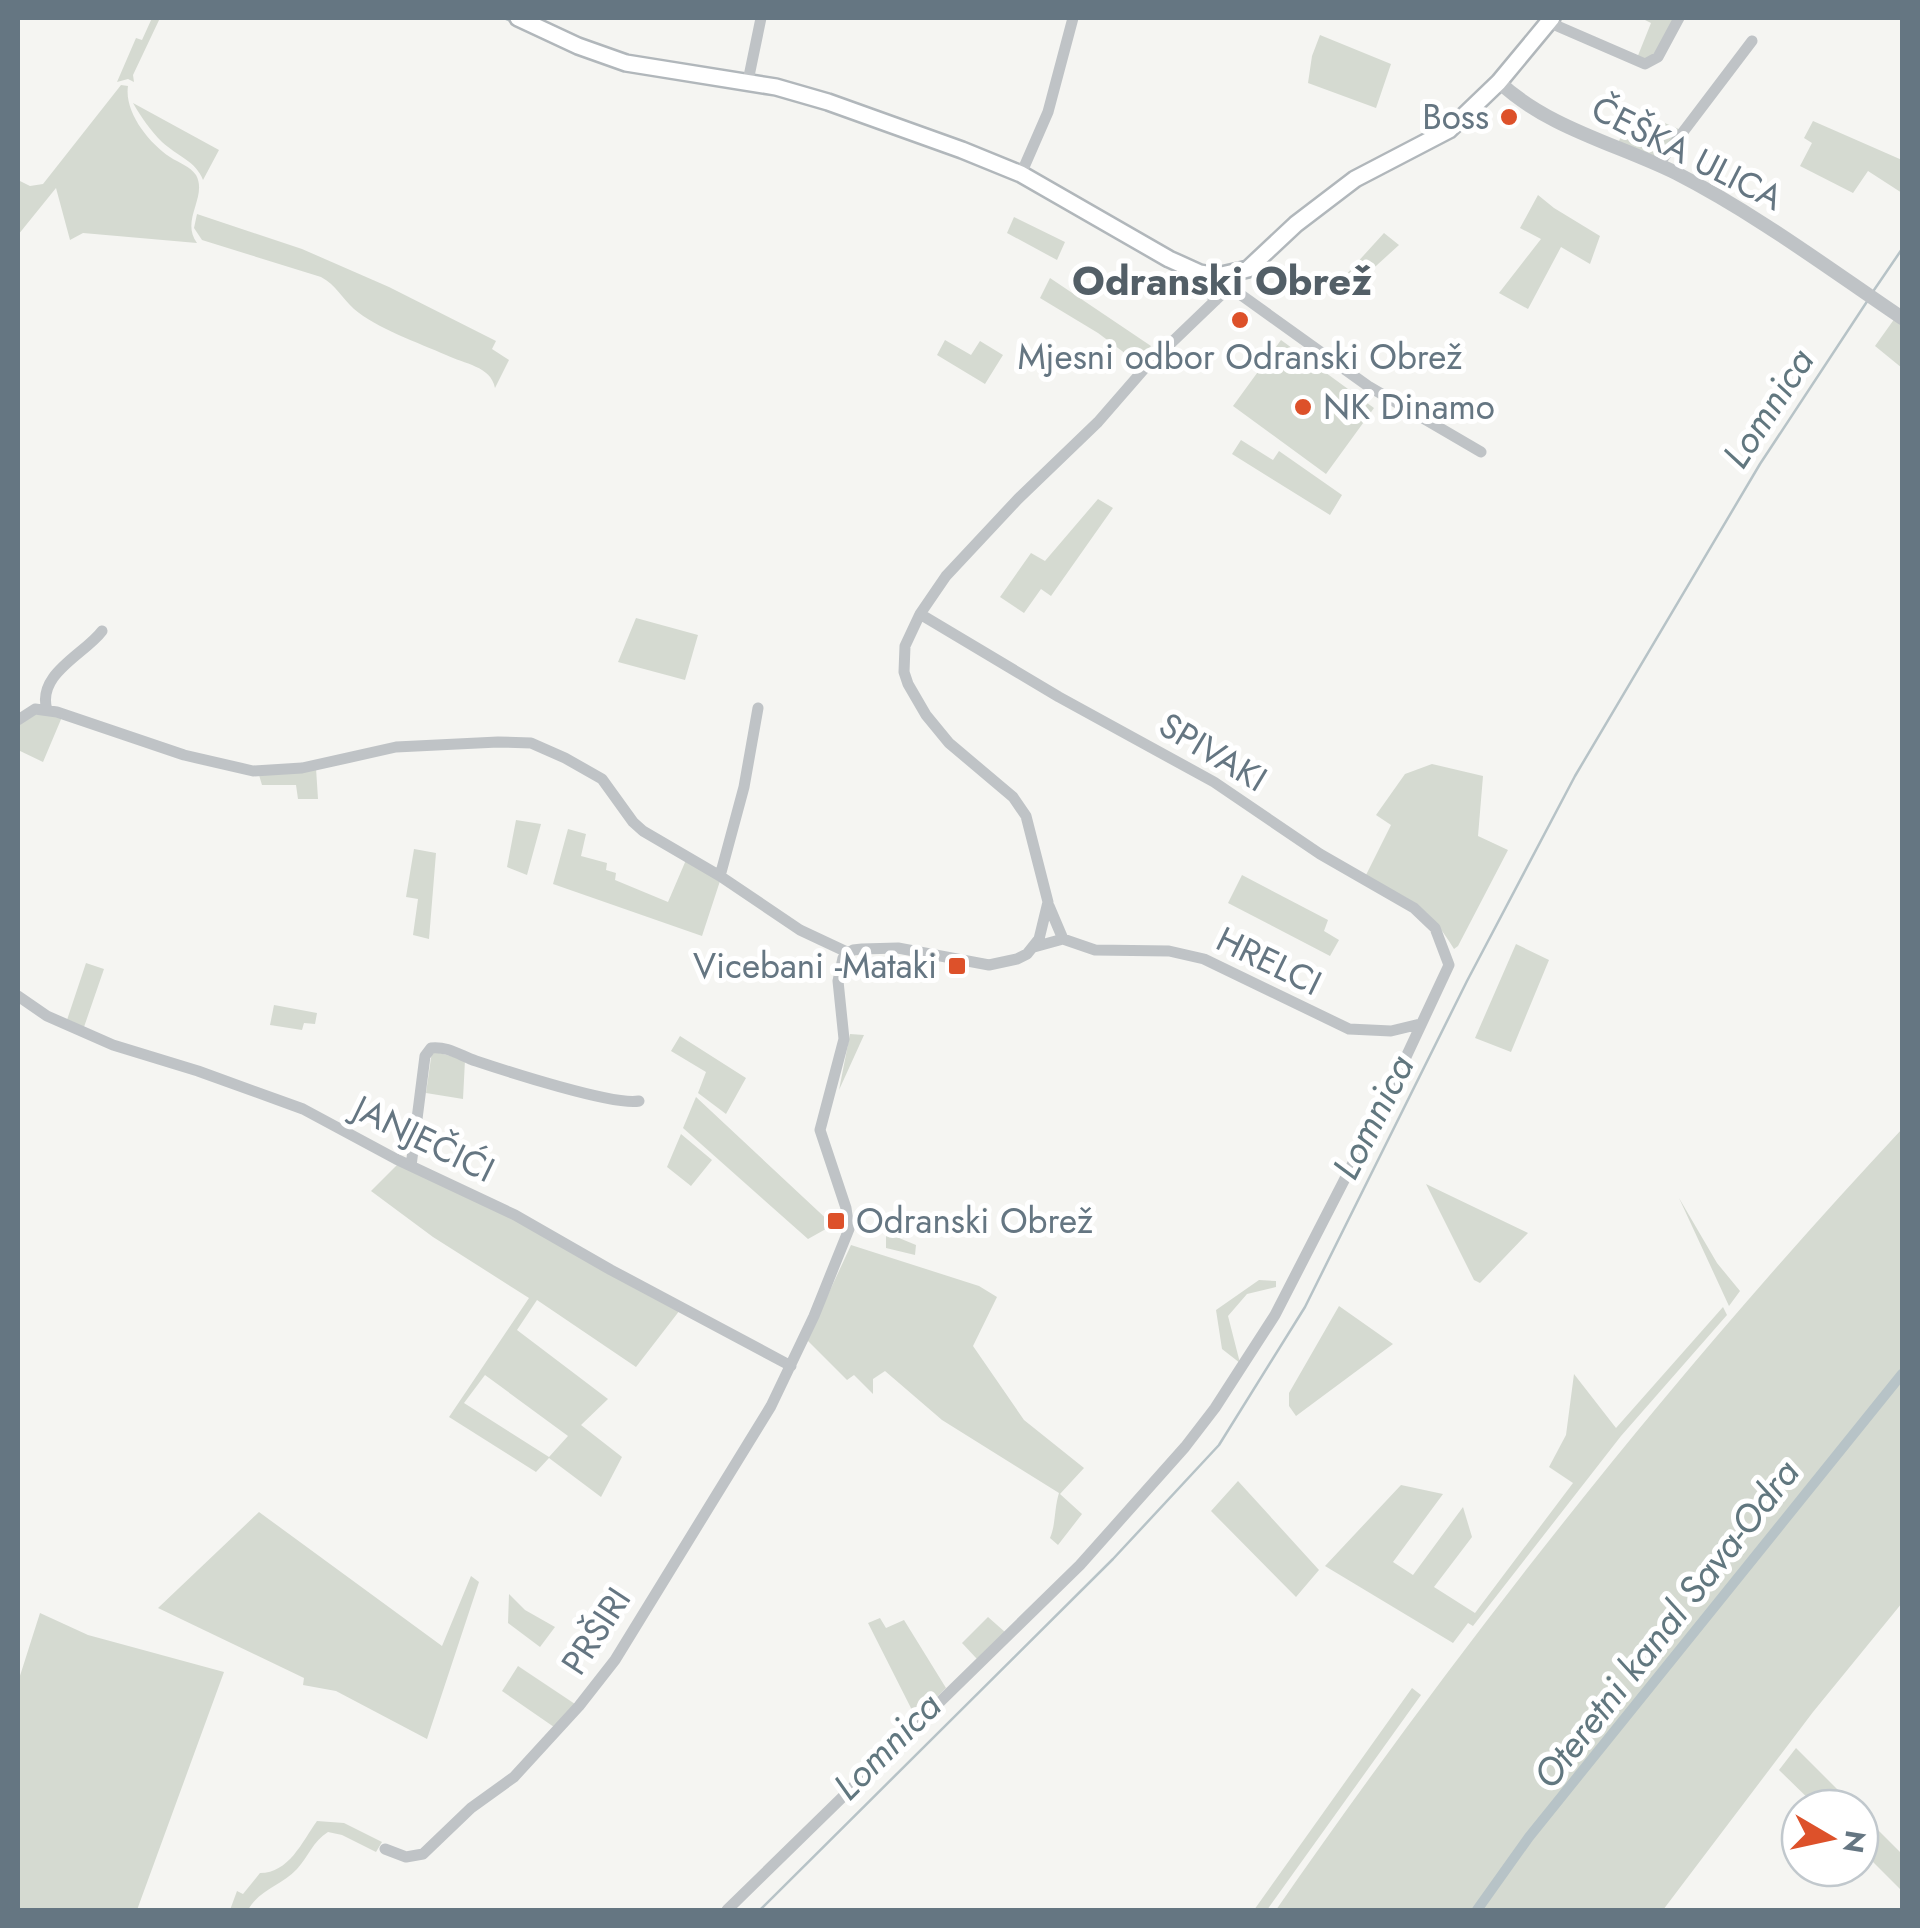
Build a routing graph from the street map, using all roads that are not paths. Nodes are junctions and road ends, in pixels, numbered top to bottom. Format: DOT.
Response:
graph roads {
  1 [pos="518,18"];
  2 [pos="761,18"];
  3 [pos="1073,18"];
  4 [pos="1679,18"];
  5 [pos="1550,20"];
  6 [pos="1752,41"];
  7 [pos="748,81"];
  8 [pos="1498,82"];
  9 [pos="1658,166"];
  10 [pos="1021,174"];
  11 [pos="1180,264"];
  12 [pos="1253,265"];
  13 [pos="1230,287"];
  14 [pos="1216,300"];
  15 [pos="1902,318"];
  16 [pos="1481,452"];
  17 [pos="920,614"];
  18 [pos="102,631"];
  19 [pos="758,708"];
  20 [pos="47,710"];
  21 [pos="18,720"];
  22 [pos="720,876"];
  23 [pos="1048,902"];
  24 [pos="1063,939"];
  25 [pos="1034,948"];
  26 [pos="849,953"];
  27 [pos="18,996"];
  28 [pos="1420,1024"];
  29 [pos="639,1101"];
  30 [pos="411,1166"];
  31 [pos="791,1366"];
  32 [pos="385,1849"];
  33 [pos="727,1910"];
  1 -- 7 [label="main road"];
  2 -- 7 [label="street"];
  3 -- 10 [label="street"];
  4 -- 5 [label="street"];
  5 -- 8 [label="main road"];
  6 -- 9 [label="street"];
  7 -- 10 [label="main road"];
  8 -- 9 [label="street, ČEŠKA ULICA"];
  8 -- 12 [label="main road"];
  9 -- 15 [label="street, ČEŠKA ULICA"];
  10 -- 11 [label="main road"];
  11 -- 12 [label="main road"];
  11 -- 14 [label="street"];
  12 -- 13 [label="street"];
  13 -- 14 [label="street"];
  13 -- 16 [label="street"];
  14 -- 17 [label="street"];
  17 -- 23 [label="street"];
  17 -- 28 [label="street, SPIVAKI"];
  18 -- 20 [label="street"];
  19 -- 22 [label="street"];
  20 -- 21 [label="street"];
  20 -- 22 [label="street"];
  22 -- 26 [label="street"];
  23 -- 24 [label="street"];
  23 -- 25 [label="street"];
  24 -- 25 [label="street"];
  24 -- 28 [label="street, HRELCI"];
  25 -- 26 [label="street"];
  26 -- 31 [label="street, PRŠIRI"];
  27 -- 30 [label="street, JANJEČIĆI"];
  28 -- 33 [label="street"];
  29 -- 30 [label="street"];
  30 -- 31 [label="street, JANJEČIĆI"];
  31 -- 32 [label="street, PRŠIRI"];
}
